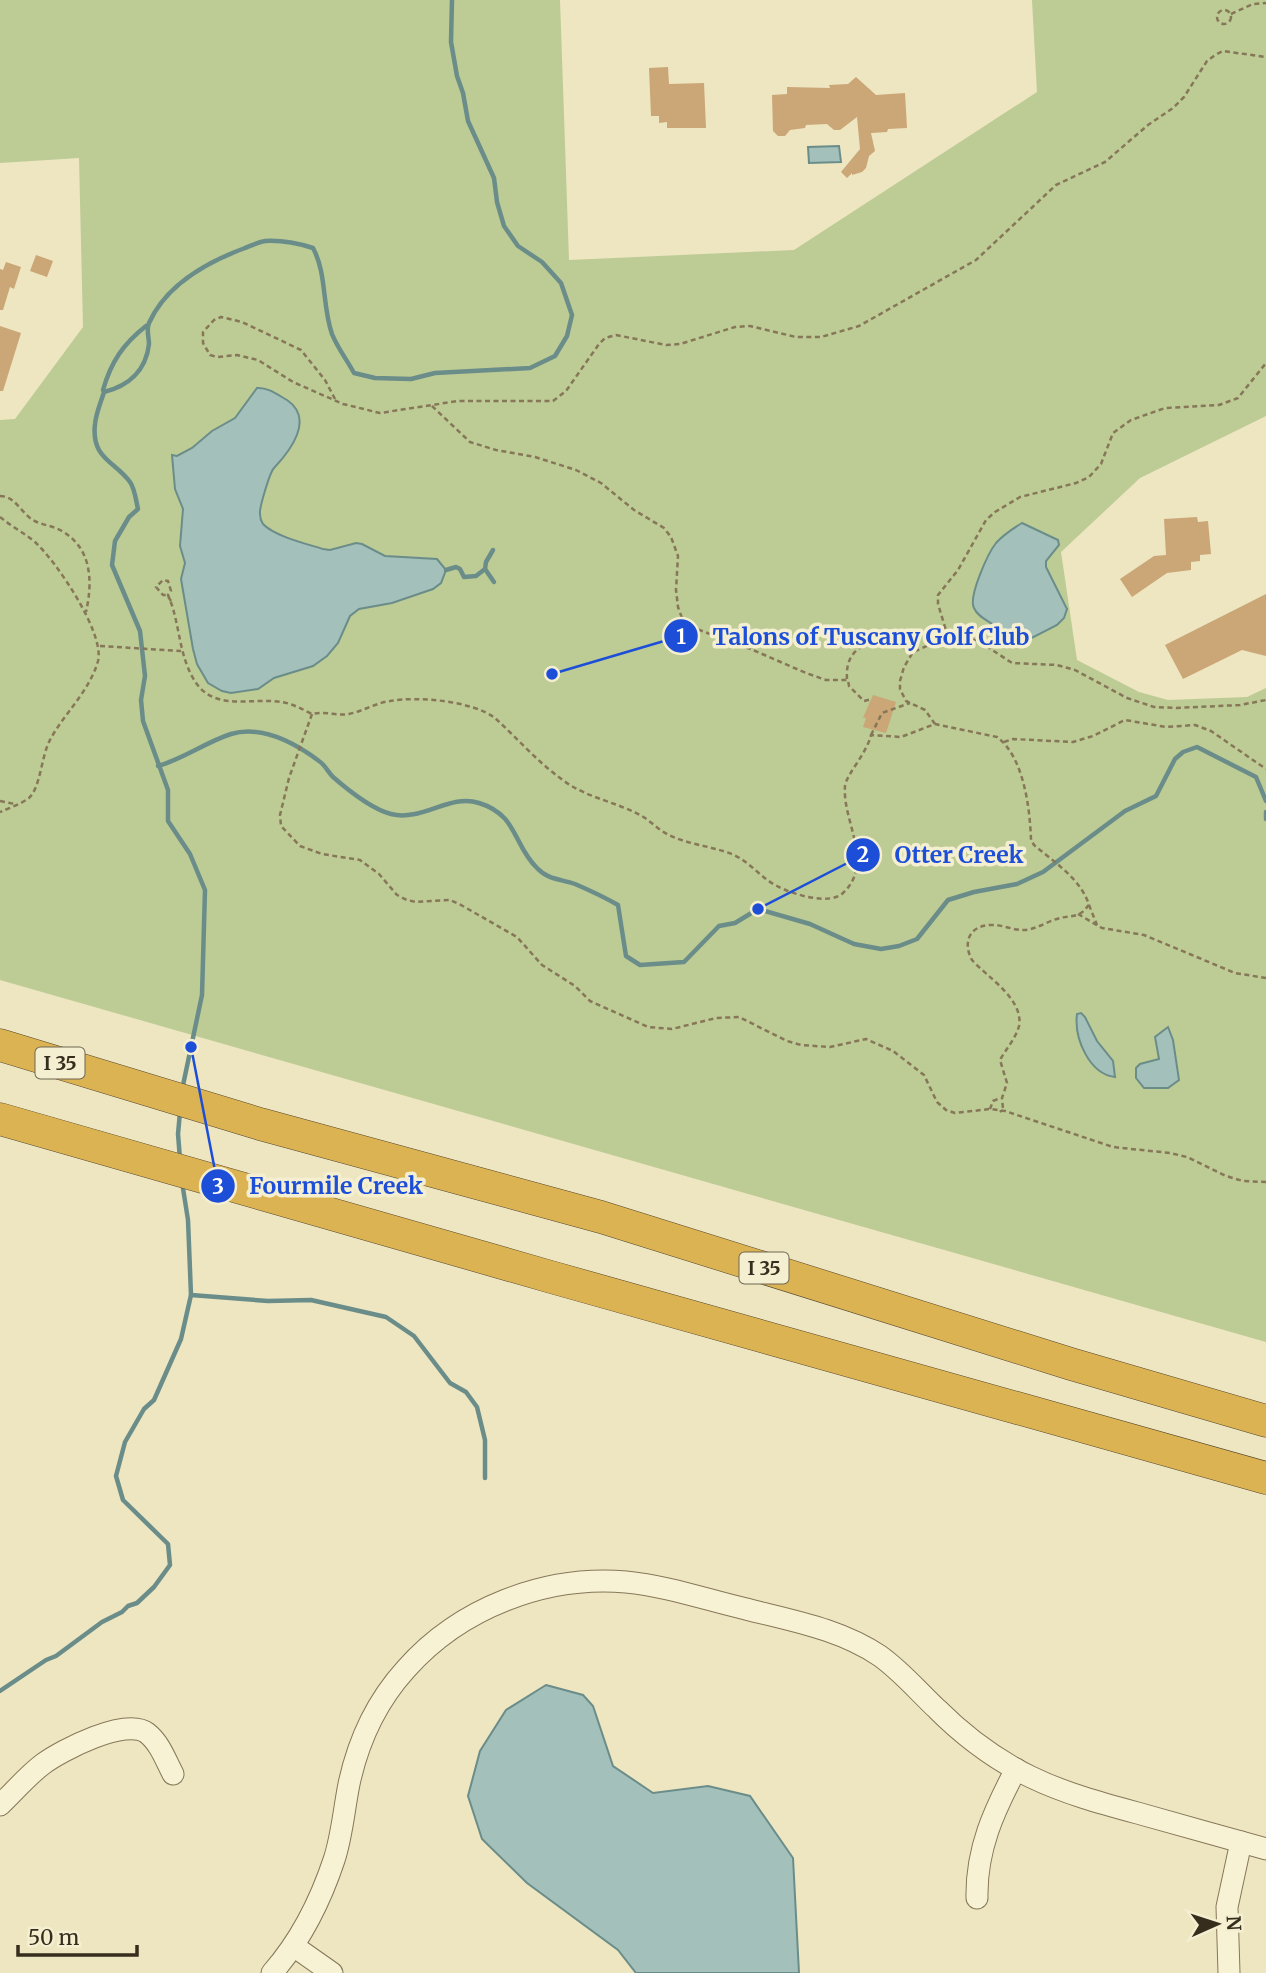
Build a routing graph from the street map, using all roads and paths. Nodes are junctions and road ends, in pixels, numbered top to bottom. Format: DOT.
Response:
graph roads {
  1 [pos="1266,3"];
  2 [pos="1231,14"];
  3 [pos="1266,57"];
  4 [pos="1266,363"];
  5 [pos="335,399"];
  6 [pos="431,405"];
  7 [pos="0,496"];
  8 [pos="0,517"];
  9 [pos="171,601"];
  10 [pos="86,612"];
  11 [pos="948,637"];
  12 [pos="99,646"];
  13 [pos="181,651"];
  14 [pos="913,652"];
  15 [pos="848,680"];
  16 [pos="872,699"];
  17 [pos="1266,700"];
  18 [pos="910,703"];
  19 [pos="312,714"];
  20 [pos="935,724"];
  21 [pos="871,735"];
  22 [pos="1048,741"];
  23 [pos="1004,742"];
  24 [pos="1048,748"];
  25 [pos="1266,769"];
  26 [pos="0,801"];
  27 [pos="15,804"];
  28 [pos="0,812"];
  29 [pos="1089,905"];
  30 [pos="1078,914"];
  31 [pos="1097,925"];
  32 [pos="1266,978"];
  33 [pos="0,1045"];
  34 [pos="1002,1098"];
  35 [pos="990,1109"];
  36 [pos="1000,1112"];
  37 [pos="0,1119"];
  38 [pos="1266,1182"];
  39 [pos="1266,1421"];
  40 [pos="1266,1478"];
  41 [pos="1016,1769"];
  42 [pos="173,1774"];
  43 [pos="0,1805"];
  44 [pos="1241,1842"];
  45 [pos="1266,1849"];
  46 [pos="977,1898"];
  47 [pos="295,1947"];
  48 [pos="272,1973"];
  49 [pos="332,1973"];
  50 [pos="1229,1973"];
  1 -- 2 [label="path"];
  2 -- 2 [label="path"];
  3 -- 6 [label="path"];
  4 -- 11 [label="path"];
  5 -- 5 [label="path"];
  5 -- 6 [label="path"];
  6 -- 15 [label="path"];
  7 -- 10 [label="path"];
  8 -- 10 [label="path"];
  9 -- 9 [label="path"];
  9 -- 13 [label="path"];
  10 -- 12 [label="path"];
  11 -- 14 [label="path"];
  11 -- 17 [label="path"];
  12 -- 13 [label="path"];
  12 -- 27 [label="path"];
  13 -- 19 [label="path"];
  14 -- 15 [label="path"];
  14 -- 18 [label="path"];
  15 -- 16 [label="path"];
  18 -- 20 [label="path"];
  18 -- 21 [label="path"];
  19 -- 21 [label="path"];
  19 -- 35 [label="path"];
  20 -- 21 [label="path"];
  20 -- 23 [label="path"];
  22 -- 23 [label="path"];
  22 -- 24 [label="path"];
  22 -- 25 [label="path"];
  23 -- 29 [label="path"];
  26 -- 27 [label="path"];
  27 -- 28 [label="path"];
  29 -- 30 [label="path"];
  29 -- 31 [label="path"];
  30 -- 31 [label="path"];
  30 -- 34 [label="path"];
  31 -- 32 [label="path"];
  33 -- 39 [label="highway, I 35"];
  34 -- 35 [label="path"];
  34 -- 36 [label="path"];
  35 -- 36 [label="path"];
  36 -- 38 [label="path"];
  37 -- 40 [label="highway"];
  41 -- 44 [label="street"];
  41 -- 46 [label="street"];
  41 -- 47 [label="street"];
  42 -- 43 [label="street"];
  44 -- 45 [label="street"];
  44 -- 50 [label="street"];
  47 -- 48 [label="street"];
  47 -- 49 [label="street"];
}
